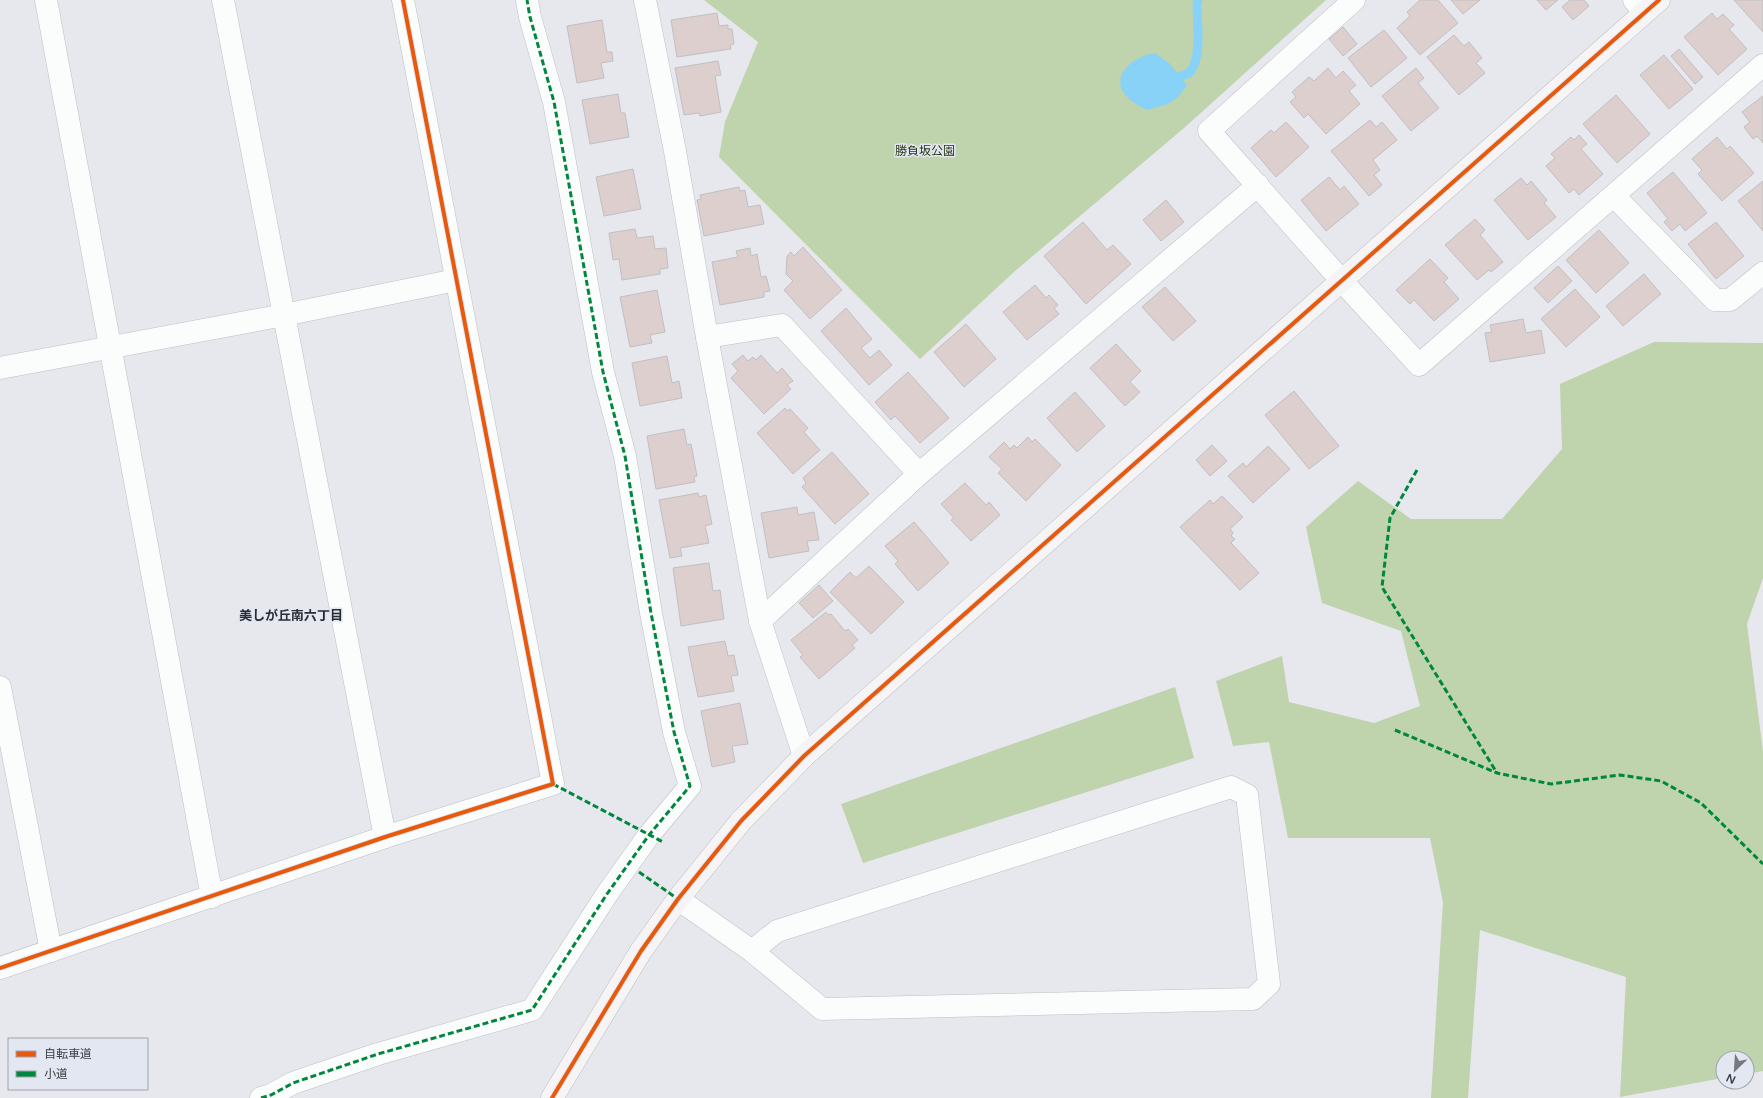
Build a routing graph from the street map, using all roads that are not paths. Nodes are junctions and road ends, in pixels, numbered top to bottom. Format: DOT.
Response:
graph roads {
  1 [pos="46,0"];
  2 [pos="223,0"];
  3 [pos="404,0"];
  4 [pos="527,0"];
  5 [pos="645,0"];
  6 [pos="1354,0"];
  7 [pos="1646,4"];
  8 [pos="1763,65"];
  9 [pos="1258,185"];
  10 [pos="1614,196"];
  11 [pos="1763,273"];
  12 [pos="456,280"];
  13 [pos="1341,280"];
  14 [pos="284,315"];
  15 [pos="707,337"];
  16 [pos="110,346"];
  17 [pos="0,368"];
  18 [pos="919,474"];
  19 [pos="760,621"];
  20 [pos="0,687"];
  21 [pos="804,756"];
  22 [pos="386,837"];
  23 [pos="212,897"];
  24 [pos="678,899"];
  25 [pos="51,951"];
  26 [pos="752,951"];
  27 [pos="0,968"];
  28 [pos="261,1098"];
  29 [pos="552,1098"];
  1 -- 16 [label="street"];
  2 -- 14 [label="street"];
  3 -- 12 [label="street"];
  4 -- 28 [label="street"];
  5 -- 15 [label="street"];
  6 -- 9 [label="street"];
  7 -- 13 [label="street"];
  8 -- 10 [label="street"];
  9 -- 13 [label="street"];
  9 -- 18 [label="street"];
  10 -- 11 [label="street"];
  10 -- 13 [label="street"];
  12 -- 14 [label="street"];
  12 -- 22 [label="street"];
  13 -- 21 [label="street"];
  14 -- 16 [label="street"];
  14 -- 22 [label="street"];
  15 -- 18 [label="street"];
  15 -- 19 [label="street"];
  16 -- 17 [label="street"];
  16 -- 23 [label="street"];
  18 -- 19 [label="street"];
  19 -- 21 [label="street"];
  20 -- 25 [label="street"];
  21 -- 24 [label="street"];
  22 -- 23 [label="street"];
  23 -- 25 [label="street"];
  24 -- 26 [label="street"];
  24 -- 29 [label="street"];
  25 -- 27 [label="street"];
  26 -- 26 [label="street"];
}
